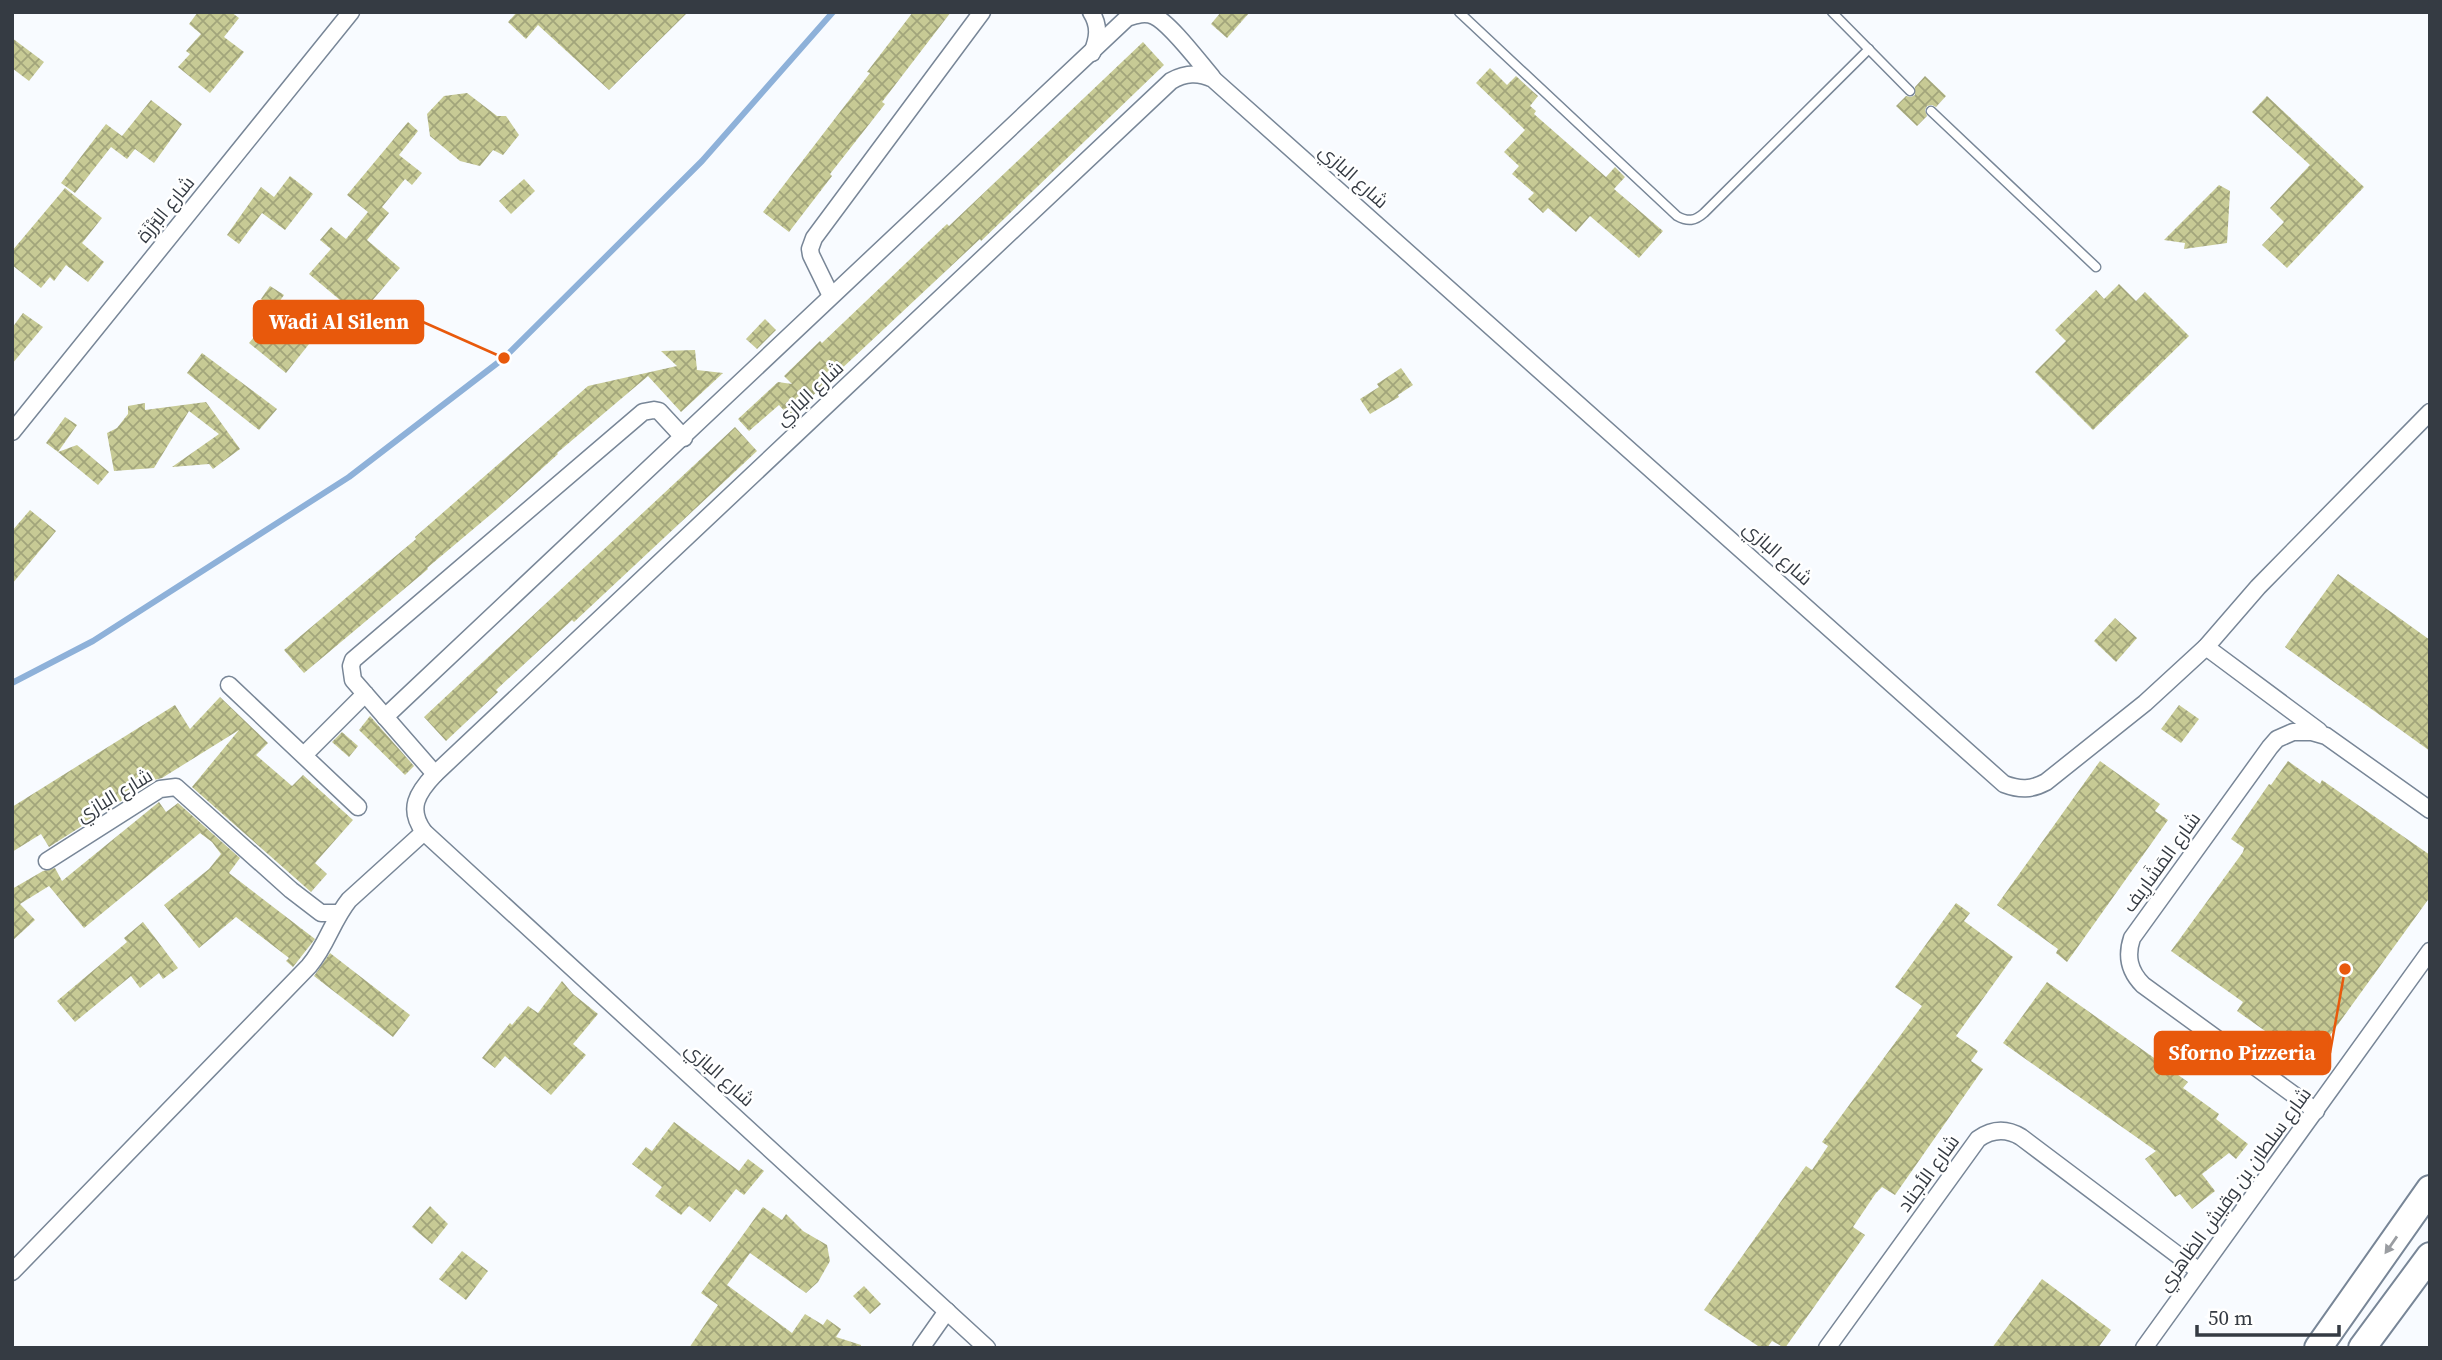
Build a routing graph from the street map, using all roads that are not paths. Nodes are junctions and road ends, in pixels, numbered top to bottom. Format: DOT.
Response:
graph roads {
  1 [pos="351,12"];
  2 [pos="982,12"];
  3 [pos="1091,12"];
  4 [pos="1459,12"];
  5 [pos="1832,12"];
  6 [pos="1868,49"];
  7 [pos="1092,53"];
  8 [pos="1213,79"];
  9 [pos="1910,91"];
  10 [pos="1931,111"];
  11 [pos="2096,267"];
  12 [pos="831,296"];
  13 [pos="2430,412"];
  14 [pos="12,432"];
  15 [pos="684,438"];
  16 [pos="2206,647"];
  17 [pos="229,685"];
  18 [pos="365,694"];
  19 [pos="385,717"];
  20 [pos="2326,736"];
  21 [pos="303,755"];
  22 [pos="435,774"];
  23 [pos="358,807"];
  24 [pos="2430,810"];
  25 [pos="424,832"];
  26 [pos="47,861"];
  27 [pos="339,913"];
  28 [pos="2430,951"];
  29 [pos="2316,1111"];
  30 [pos="2430,1189"];
  31 [pos="2430,1256"];
  32 [pos="2199,1271"];
  33 [pos="12,1272"];
  34 [pos="947,1311"];
  35 [pos="921,1348"];
  36 [pos="988,1348"];
  37 [pos="1827,1348"];
  38 [pos="2144,1348"];
  39 [pos="2318,1348"];
  40 [pos="2362,1348"];
  1 -- 14 [label="street, شارع البَرْزَة"];
  2 -- 12 [label="street"];
  3 -- 7 [label="street"];
  4 -- 6 [label="lane"];
  5 -- 6 [label="lane"];
  6 -- 9 [label="lane"];
  7 -- 8 [label="street"];
  7 -- 12 [label="street"];
  8 -- 16 [label="street, شارع البازي"];
  8 -- 22 [label="street, شارع البازي"];
  10 -- 11 [label="lane"];
  12 -- 15 [label="street"];
  13 -- 16 [label="street, شارع البازي"];
  15 -- 18 [label="street"];
  15 -- 19 [label="street"];
  16 -- 20 [label="street"];
  17 -- 21 [label="street"];
  18 -- 19 [label="street"];
  18 -- 21 [label="street"];
  19 -- 22 [label="street"];
  20 -- 24 [label="street, شارع المَشَارِيف"];
  20 -- 29 [label="street, شارع المَشَارِيف"];
  21 -- 23 [label="street"];
  22 -- 25 [label="street, شارع البازي"];
  25 -- 27 [label="street"];
  25 -- 34 [label="street, شارع البازي"];
  26 -- 27 [label="street, شارع البازي"];
  27 -- 33 [label="street"];
  28 -- 29 [label="street, شارع سلطان بن وقيش الظاهري"];
  29 -- 32 [label="street, شارع سلطان بن وقيش الظاهري"];
  30 -- 39 [label="highway, one-way"];
  31 -- 40 [label="highway"];
  32 -- 37 [label="street, شارع الأجناد"];
  32 -- 38 [label="street, شارع سلطان بن وقيش الظاهري"];
  34 -- 35 [label="street"];
  34 -- 36 [label="street, شارع البازي"];
}
